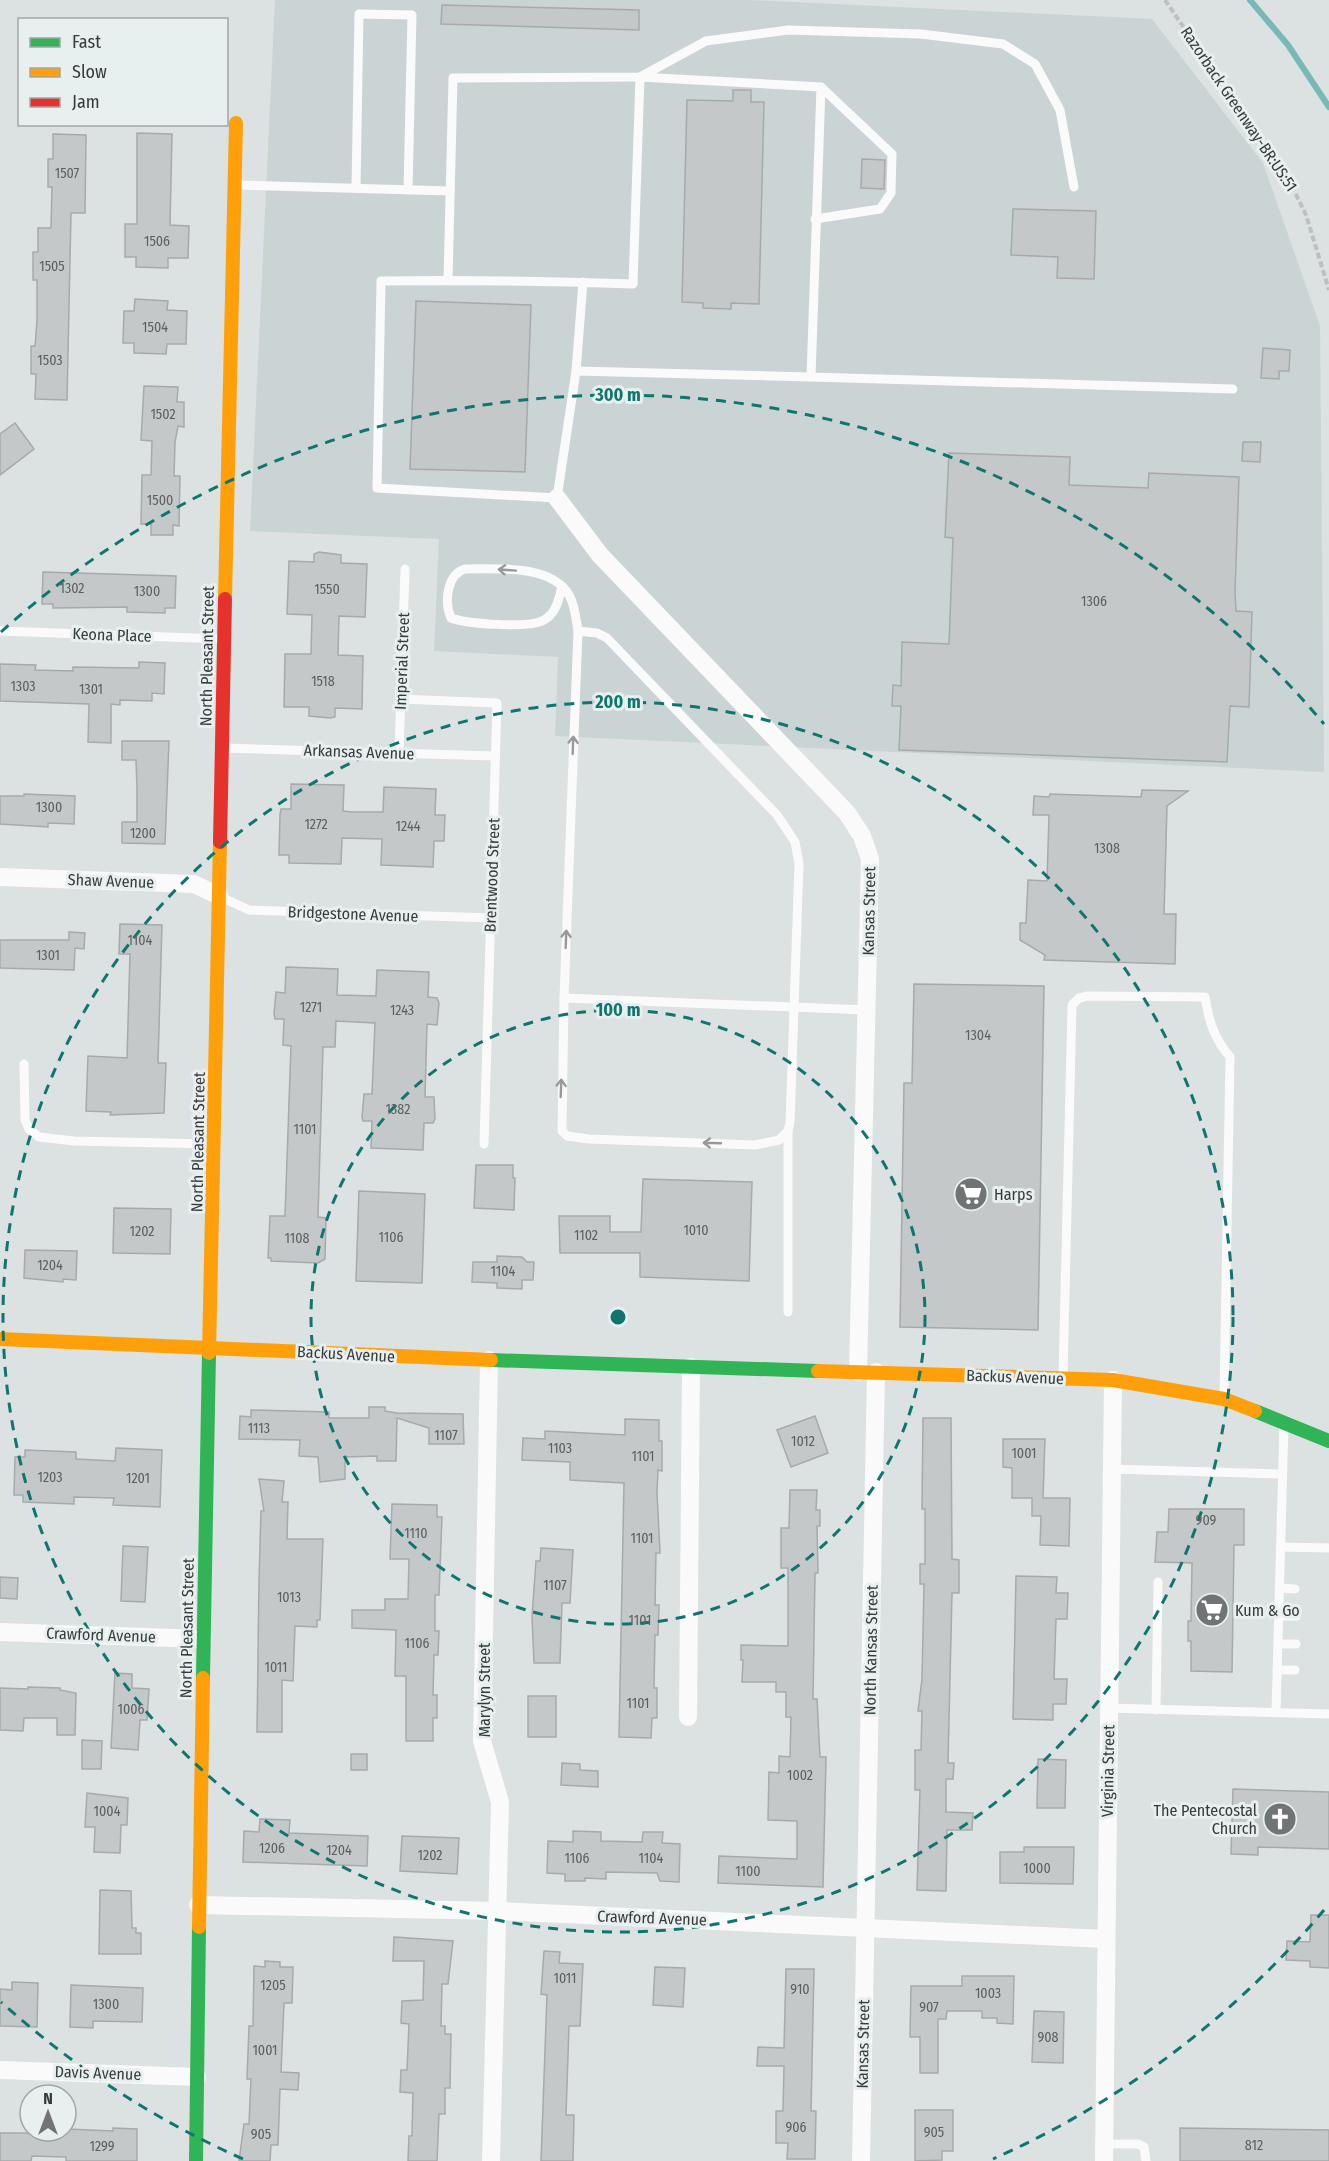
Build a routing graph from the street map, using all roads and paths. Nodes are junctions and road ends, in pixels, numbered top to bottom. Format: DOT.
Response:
graph roads {
  1 [pos="1165,0"];
  2 [pos="640,77"];
  3 [pos="821,87"];
  4 [pos="236,123"];
  5 [pos="234,185"];
  6 [pos="356,188"];
  7 [pos="1074,188"];
  8 [pos="408,190"];
  9 [pos="450,190"];
  10 [pos="815,219"];
  11 [pos="448,280"];
  12 [pos="583,282"];
  13 [pos="1329,290"];
  14 [pos="576,371"];
  15 [pos="811,377"];
  16 [pos="1233,389"];
  17 [pos="557,498"];
  18 [pos="405,569"];
  19 [pos="562,586"];
  20 [pos="0,631"];
  21 [pos="578,631"];
  22 [pos="223,639"];
  23 [pos="401,699"];
  24 [pos="222,748"];
  25 [pos="399,753"];
  26 [pos="495,756"];
  27 [pos="0,878"];
  28 [pos="219,896"];
  29 [pos="491,918"];
  30 [pos="564,998"];
  31 [pos="796,1007"];
  32 [pos="867,1010"];
  33 [pos="24,1064"];
  34 [pos="788,1131"];
  35 [pos="215,1144"];
  36 [pos="484,1144"];
  37 [pos="788,1312"];
  38 [pos="0,1339"];
  39 [pos="211,1347"];
  40 [pos="489,1360"];
  41 [pos="691,1367"];
  42 [pos="858,1372"];
  43 [pos="876,1372"];
  44 [pos="1063,1379"];
  45 [pos="1113,1380"];
  46 [pos="1224,1400"];
  47 [pos="1318,1422"];
  48 [pos="1290,1424"];
  49 [pos="1329,1441"];
  50 [pos="1112,1469"];
  51 [pos="1281,1474"];
  52 [pos="1280,1547"];
  53 [pos="1329,1548"];
  54 [pos="1158,1582"];
  55 [pos="1279,1588"];
  56 [pos="1295,1589"];
  57 [pos="1278,1616"];
  58 [pos="1296,1616"];
  59 [pos="0,1632"];
  60 [pos="202,1639"];
  61 [pos="1278,1644"];
  62 [pos="1296,1644"];
  63 [pos="1277,1670"];
  64 [pos="1295,1670"];
  65 [pos="1109,1708"];
  66 [pos="1156,1710"];
  67 [pos="1276,1712"];
  68 [pos="1329,1714"];
  69 [pos="688,1717"];
  70 [pos="198,1905"];
  71 [pos="498,1911"];
  72 [pos="866,1927"];
  73 [pos="1106,1939"];
  74 [pos="0,2070"];
  75 [pos="197,2077"];
  76 [pos="1105,2153"];
  77 [pos="196,2161"];
  78 [pos="491,2161"];
  79 [pos="861,2161"];
  80 [pos="1146,2161"];
  1 -- 13 [label="path, Razorback Greenway-BR:US:51"];
  2 -- 3 [label="lane"];
  2 -- 7 [label="lane"];
  2 -- 9 [label="lane"];
  2 -- 12 [label="lane"];
  3 -- 10 [label="lane"];
  3 -- 10 [label="lane"];
  4 -- 5 [label="street, North Pleasant Street"];
  5 -- 6 [label="lane"];
  5 -- 22 [label="street, North Pleasant Street"];
  6 -- 8 [label="lane"];
  6 -- 8 [label="lane"];
  8 -- 9 [label="lane"];
  9 -- 11 [label="lane"];
  10 -- 15 [label="lane"];
  11 -- 12 [label="lane"];
  11 -- 17 [label="lane"];
  12 -- 14 [label="lane"];
  14 -- 15 [label="lane"];
  14 -- 17 [label="lane"];
  15 -- 16 [label="lane"];
  17 -- 32 [label="street, Kansas Street"];
  18 -- 23 [label="lane, Imperial Street"];
  19 -- 19 [label="lane, one-way"];
  19 -- 21 [label="lane"];
  20 -- 22 [label="lane, Keona Place"];
  30 -- 21 [label="lane, one-way"];
  21 -- 31 [label="lane"];
  22 -- 24 [label="street, North Pleasant Street"];
  23 -- 25 [label="lane, Imperial Street"];
  23 -- 26 [label="lane, Brentwood Street"];
  24 -- 25 [label="lane, Arkansas Avenue"];
  24 -- 28 [label="street, North Pleasant Street"];
  25 -- 26 [label="lane, Arkansas Avenue"];
  26 -- 29 [label="lane, Brentwood Street"];
  27 -- 28 [label="street, Shaw Avenue"];
  28 -- 29 [label="lane, Bridgestone Avenue"];
  28 -- 35 [label="street, North Pleasant Street"];
  29 -- 36 [label="lane, Brentwood Street"];
  30 -- 31 [label="lane"];
  34 -- 30 [label="lane, one-way"];
  31 -- 32 [label="lane"];
  31 -- 34 [label="lane"];
  32 -- 42 [label="street, Kansas Street"];
  33 -- 35 [label="lane"];
  34 -- 37 [label="lane"];
  35 -- 39 [label="street, North Pleasant Street"];
  38 -- 39 [label="street, Backus Avenue"];
  39 -- 40 [label="street, Backus Avenue"];
  39 -- 60 [label="street, North Pleasant Street"];
  40 -- 41 [label="street, Backus Avenue"];
  40 -- 71 [label="street, Marylyn Street"];
  41 -- 42 [label="street, Backus Avenue"];
  41 -- 69 [label="street"];
  42 -- 43 [label="street, Backus Avenue"];
  43 -- 44 [label="street, Backus Avenue"];
  43 -- 72 [label="street, North Kansas Street"];
  44 -- 45 [label="street, Backus Avenue"];
  44 -- 46 [label="lane"];
  45 -- 46 [label="street, Backus Avenue"];
  45 -- 50 [label="street, Virginia Street"];
  46 -- 48 [label="street, Backus Avenue"];
  47 -- 48 [label="street"];
  48 -- 49 [label="street, Backus Avenue"];
  48 -- 51 [label="lane"];
  50 -- 51 [label="lane"];
  50 -- 65 [label="street, Virginia Street"];
  51 -- 52 [label="lane"];
  52 -- 53 [label="lane"];
  52 -- 55 [label="lane"];
  54 -- 66 [label="lane"];
  55 -- 56 [label="lane"];
  55 -- 57 [label="lane"];
  57 -- 58 [label="lane"];
  57 -- 61 [label="lane"];
  59 -- 60 [label="street, Crawford Avenue"];
  60 -- 70 [label="street, North Pleasant Street"];
  61 -- 62 [label="lane"];
  61 -- 63 [label="lane"];
  63 -- 64 [label="lane"];
  63 -- 67 [label="lane"];
  65 -- 66 [label="lane"];
  65 -- 73 [label="street, Virginia Street"];
  66 -- 67 [label="lane"];
  67 -- 68 [label="lane"];
  70 -- 71 [label="street, Crawford Avenue"];
  70 -- 75 [label="street, North Pleasant Street"];
  71 -- 72 [label="street, Crawford Avenue"];
  71 -- 78 [label="street, Marylyn Street"];
  72 -- 73 [label="street, Crawford Avenue"];
  72 -- 79 [label="street, Kansas Street"];
  73 -- 76 [label="street, Virginia Street"];
  74 -- 75 [label="street, Davis Avenue"];
  75 -- 77 [label="street, North Pleasant Street"];
  76 -- 80 [label="lane"];
}
